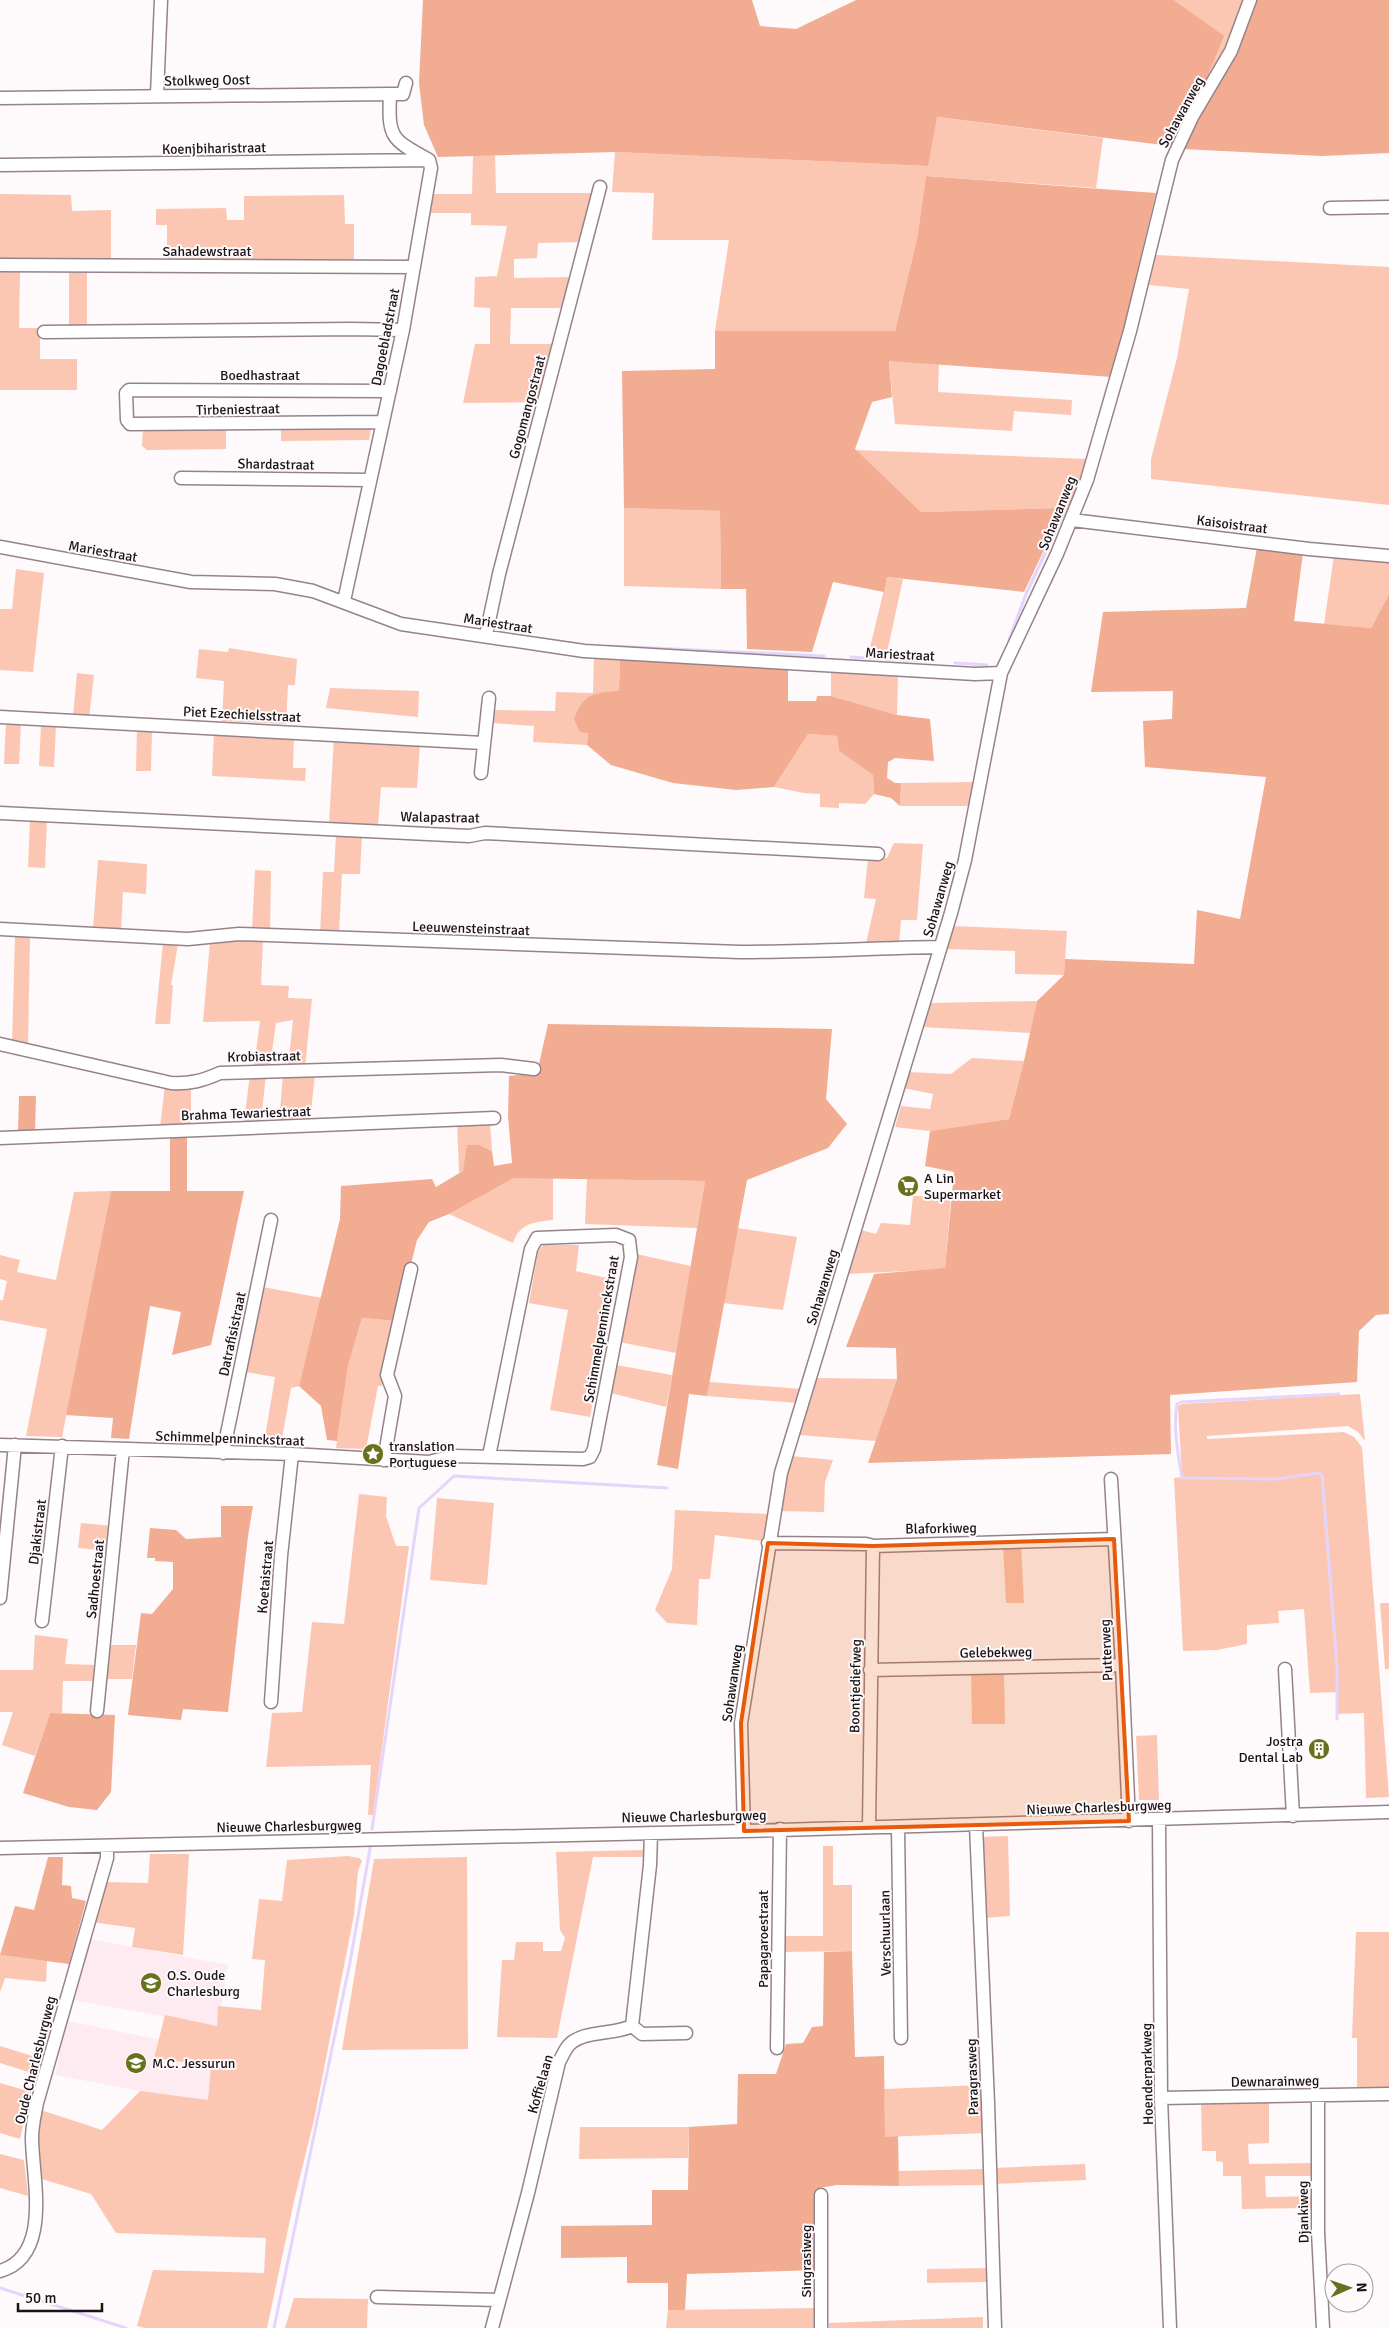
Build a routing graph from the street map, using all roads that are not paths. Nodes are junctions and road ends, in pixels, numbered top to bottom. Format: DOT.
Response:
graph roads {
  1 [pos="161,0"];
  2 [pos="1250,0"];
  3 [pos="406,83"];
  4 [pos="390,94"];
  5 [pos="157,96"];
  6 [pos="0,98"];
  7 [pos="429,160"];
  8 [pos="0,165"];
  9 [pos="600,187"];
  10 [pos="1389,207"];
  11 [pos="1330,208"];
  12 [pos="0,265"];
  13 [pos="414,267"];
  14 [pos="403,330"];
  15 [pos="44,332"];
  16 [pos="129,390"];
  17 [pos="390,391"];
  18 [pos="383,422"];
  19 [pos="181,478"];
  20 [pos="370,480"];
  21 [pos="1072,520"];
  22 [pos="0,547"];
  23 [pos="1389,556"];
  24 [pos="344,602"];
  25 [pos="486,635"];
  26 [pos="1001,673"];
  27 [pos="488,698"];
  28 [pos="0,716"];
  29 [pos="483,742"];
  30 [pos="481,773"];
  31 [pos="0,813"];
  32 [pos="878,854"];
  33 [pos="0,929"];
  34 [pos="940,948"];
  35 [pos="0,1044"];
  36 [pos="534,1069"];
  37 [pos="494,1118"];
  38 [pos="0,1138"];
  39 [pos="271,1220"];
  40 [pos="411,1269"];
  41 [pos="0,1445"];
  42 [pos="15,1445"];
  43 [pos="62,1446"];
  44 [pos="123,1449"];
  45 [pos="223,1453"];
  46 [pos="292,1454"];
  47 [pos="489,1456"];
  48 [pos="384,1460"];
  49 [pos="1110,1479"];
  50 [pos="1114,1539"];
  51 [pos="768,1543"];
  52 [pos="873,1546"];
  53 [pos="0,1598"];
  54 [pos="42,1621"];
  55 [pos="1122,1665"];
  56 [pos="1285,1669"];
  57 [pos="870,1670"];
  58 [pos="271,1702"];
  59 [pos="97,1711"];
  60 [pos="1389,1812"];
  61 [pos="1293,1816"];
  62 [pos="1159,1820"];
  63 [pos="1129,1821"];
  64 [pos="976,1825"];
  65 [pos="869,1827"];
  66 [pos="898,1827"];
  67 [pos="780,1829"];
  68 [pos="744,1831"];
  69 [pos="651,1833"];
  70 [pos="107,1846"];
  71 [pos="0,1848"];
  72 [pos="632,2026"];
  73 [pos="686,2033"];
  74 [pos="901,2038"];
  75 [pos="777,2048"];
  76 [pos="1389,2094"];
  77 [pos="1318,2095"];
  78 [pos="1161,2098"];
  79 [pos="821,2195"];
  80 [pos="0,2271"];
  81 [pos="376,2297"];
  82 [pos="499,2300"];
  83 [pos="492,2328"];
  84 [pos="821,2328"];
  85 [pos="994,2328"];
  86 [pos="1170,2328"];
  87 [pos="1323,2328"];
  1 -- 5 [label="street"];
  2 -- 21 [label="street, Sohawanweg"];
  3 -- 4 [label="street"];
  4 -- 5 [label="street, Stolkweg Oost"];
  4 -- 7 [label="street"];
  5 -- 6 [label="street, Stolkweg Oost"];
  7 -- 8 [label="street, Koenjbiharistraat"];
  7 -- 13 [label="street, Dagoebladstraat"];
  9 -- 25 [label="street, Gogomangostraat"];
  10 -- 11 [label="street"];
  12 -- 13 [label="street, Sahadewstraat"];
  13 -- 14 [label="street, Dagoebladstraat"];
  14 -- 15 [label="street"];
  14 -- 17 [label="street, Dagoebladstraat"];
  16 -- 17 [label="street, Boedhastraat"];
  16 -- 18 [label="street, Tirbeniestraat"];
  17 -- 18 [label="street, Dagoebladstraat"];
  18 -- 20 [label="street, Dagoebladstraat"];
  19 -- 20 [label="street, Shardastraat"];
  20 -- 24 [label="street, Dagoebladstraat"];
  21 -- 23 [label="street, Kaisoistraat"];
  21 -- 26 [label="street, Sohawanweg"];
  22 -- 24 [label="street, Mariestraat"];
  24 -- 25 [label="street, Mariestraat"];
  25 -- 26 [label="street, Mariestraat"];
  26 -- 34 [label="street, Sohawanweg"];
  27 -- 29 [label="street"];
  28 -- 29 [label="street, Piet Ezechielsstraat"];
  29 -- 30 [label="street"];
  31 -- 32 [label="street, Walapastraat"];
  33 -- 34 [label="street, Leeuwensteinstraat"];
  34 -- 51 [label="street, Sohawanweg"];
  35 -- 36 [label="street, Krobiastraat"];
  37 -- 38 [label="street, Brahma Tewariestraat"];
  39 -- 45 [label="street, Datrafisistraat"];
  40 -- 48 [label="street"];
  41 -- 42 [label="street, Schimmelpenninckstraat"];
  42 -- 43 [label="street, Schimmelpenninckstraat"];
  42 -- 53 [label="street"];
  43 -- 44 [label="street, Schimmelpenninckstraat"];
  43 -- 54 [label="street, Djakistraat"];
  44 -- 45 [label="street, Schimmelpenninckstraat"];
  44 -- 59 [label="street, Sadhoestraat"];
  45 -- 46 [label="street, Schimmelpenninckstraat"];
  46 -- 48 [label="street, Schimmelpenninckstraat"];
  46 -- 58 [label="street, Koetaistraat"];
  47 -- 47 [label="street, Schimmelpenninckstraat"];
  47 -- 48 [label="street, Schimmelpenninckstraat"];
  49 -- 50 [label="street, Putterweg"];
  50 -- 52 [label="street, Blaforkiweg"];
  50 -- 55 [label="street, Putterweg"];
  51 -- 52 [label="street, Blaforkiweg"];
  51 -- 68 [label="street, Sohawanweg"];
  52 -- 57 [label="street, Boontjediefweg"];
  55 -- 57 [label="street, Gelebekweg"];
  55 -- 63 [label="street, Putterweg"];
  56 -- 61 [label="street"];
  57 -- 65 [label="street, Boontjediefweg"];
  60 -- 61 [label="street, Nieuwe Charlesburgweg"];
  61 -- 62 [label="street, Nieuwe Charlesburgweg"];
  62 -- 63 [label="street, Nieuwe Charlesburgweg"];
  62 -- 78 [label="street, Hoenderparkweg"];
  63 -- 64 [label="street, Nieuwe Charlesburgweg"];
  64 -- 66 [label="street, Nieuwe Charlesburgweg"];
  64 -- 85 [label="street, Paragrasweg"];
  65 -- 66 [label="street, Nieuwe Charlesburgweg"];
  65 -- 67 [label="street, Nieuwe Charlesburgweg"];
  66 -- 74 [label="street, Verschuurlaan"];
  67 -- 68 [label="street, Nieuwe Charlesburgweg"];
  67 -- 75 [label="street, Papagaroestraat"];
  68 -- 69 [label="street, Nieuwe Charlesburgweg"];
  69 -- 70 [label="street, Nieuwe Charlesburgweg"];
  69 -- 72 [label="street"];
  70 -- 71 [label="street, Nieuwe Charlesburgweg"];
  70 -- 80 [label="street, Oude Charlesburgweg"];
  72 -- 73 [label="street"];
  72 -- 82 [label="street, Koffielaan"];
  76 -- 77 [label="street, Dewnarainweg"];
  77 -- 78 [label="street, Dewnarainweg"];
  77 -- 87 [label="street, Djankiweg"];
  78 -- 86 [label="street, Hoenderparkweg"];
  79 -- 84 [label="street, Singrasiweg"];
  81 -- 82 [label="street"];
  82 -- 83 [label="street, Koffielaan"];
}
